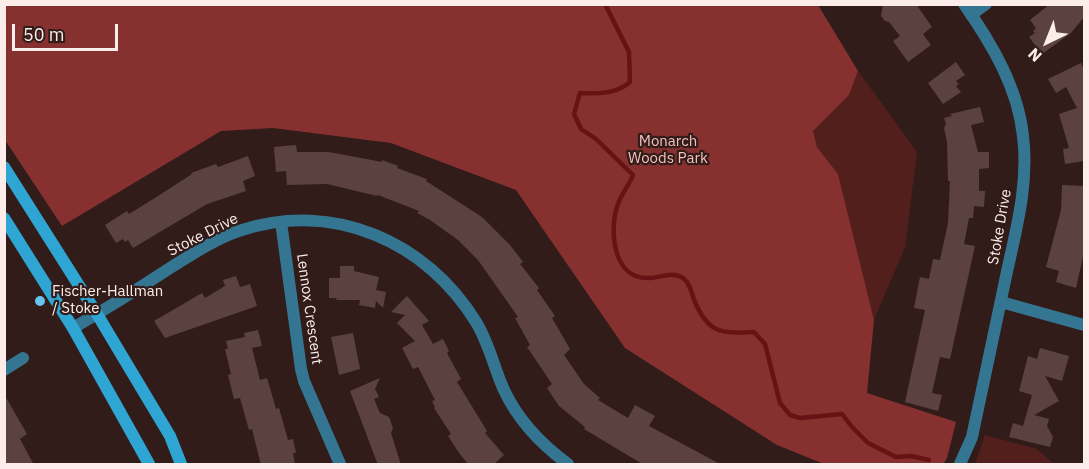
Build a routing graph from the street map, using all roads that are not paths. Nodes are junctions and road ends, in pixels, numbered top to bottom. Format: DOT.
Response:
graph roads {
  1 [pos="986,4"];
  2 [pos="968,10"];
  3 [pos="4,167"];
  4 [pos="4,218"];
  5 [pos="281,222"];
  6 [pos="1001,302"];
  7 [pos="98,314"];
  8 [pos="1084,326"];
  9 [pos="73,328"];
  10 [pos="23,358"];
  11 [pos="4,370"];
  12 [pos="149,465"];
  13 [pos="181,465"];
  14 [pos="339,465"];
  15 [pos="568,465"];
  16 [pos="960,465"];
  1 -- 2 [label="street"];
  2 -- 6 [label="street, Stoke Drive"];
  3 -- 7 [label="main road"];
  4 -- 9 [label="main road"];
  5 -- 7 [label="street, Stoke Drive"];
  5 -- 14 [label="street, Lennox Crescent"];
  5 -- 15 [label="street, Stoke Drive"];
  6 -- 8 [label="street"];
  6 -- 16 [label="street, Stoke Drive"];
  7 -- 9 [label="street, Stoke Drive"];
  7 -- 13 [label="main road"];
  9 -- 12 [label="main road"];
  10 -- 11 [label="street"];
}
